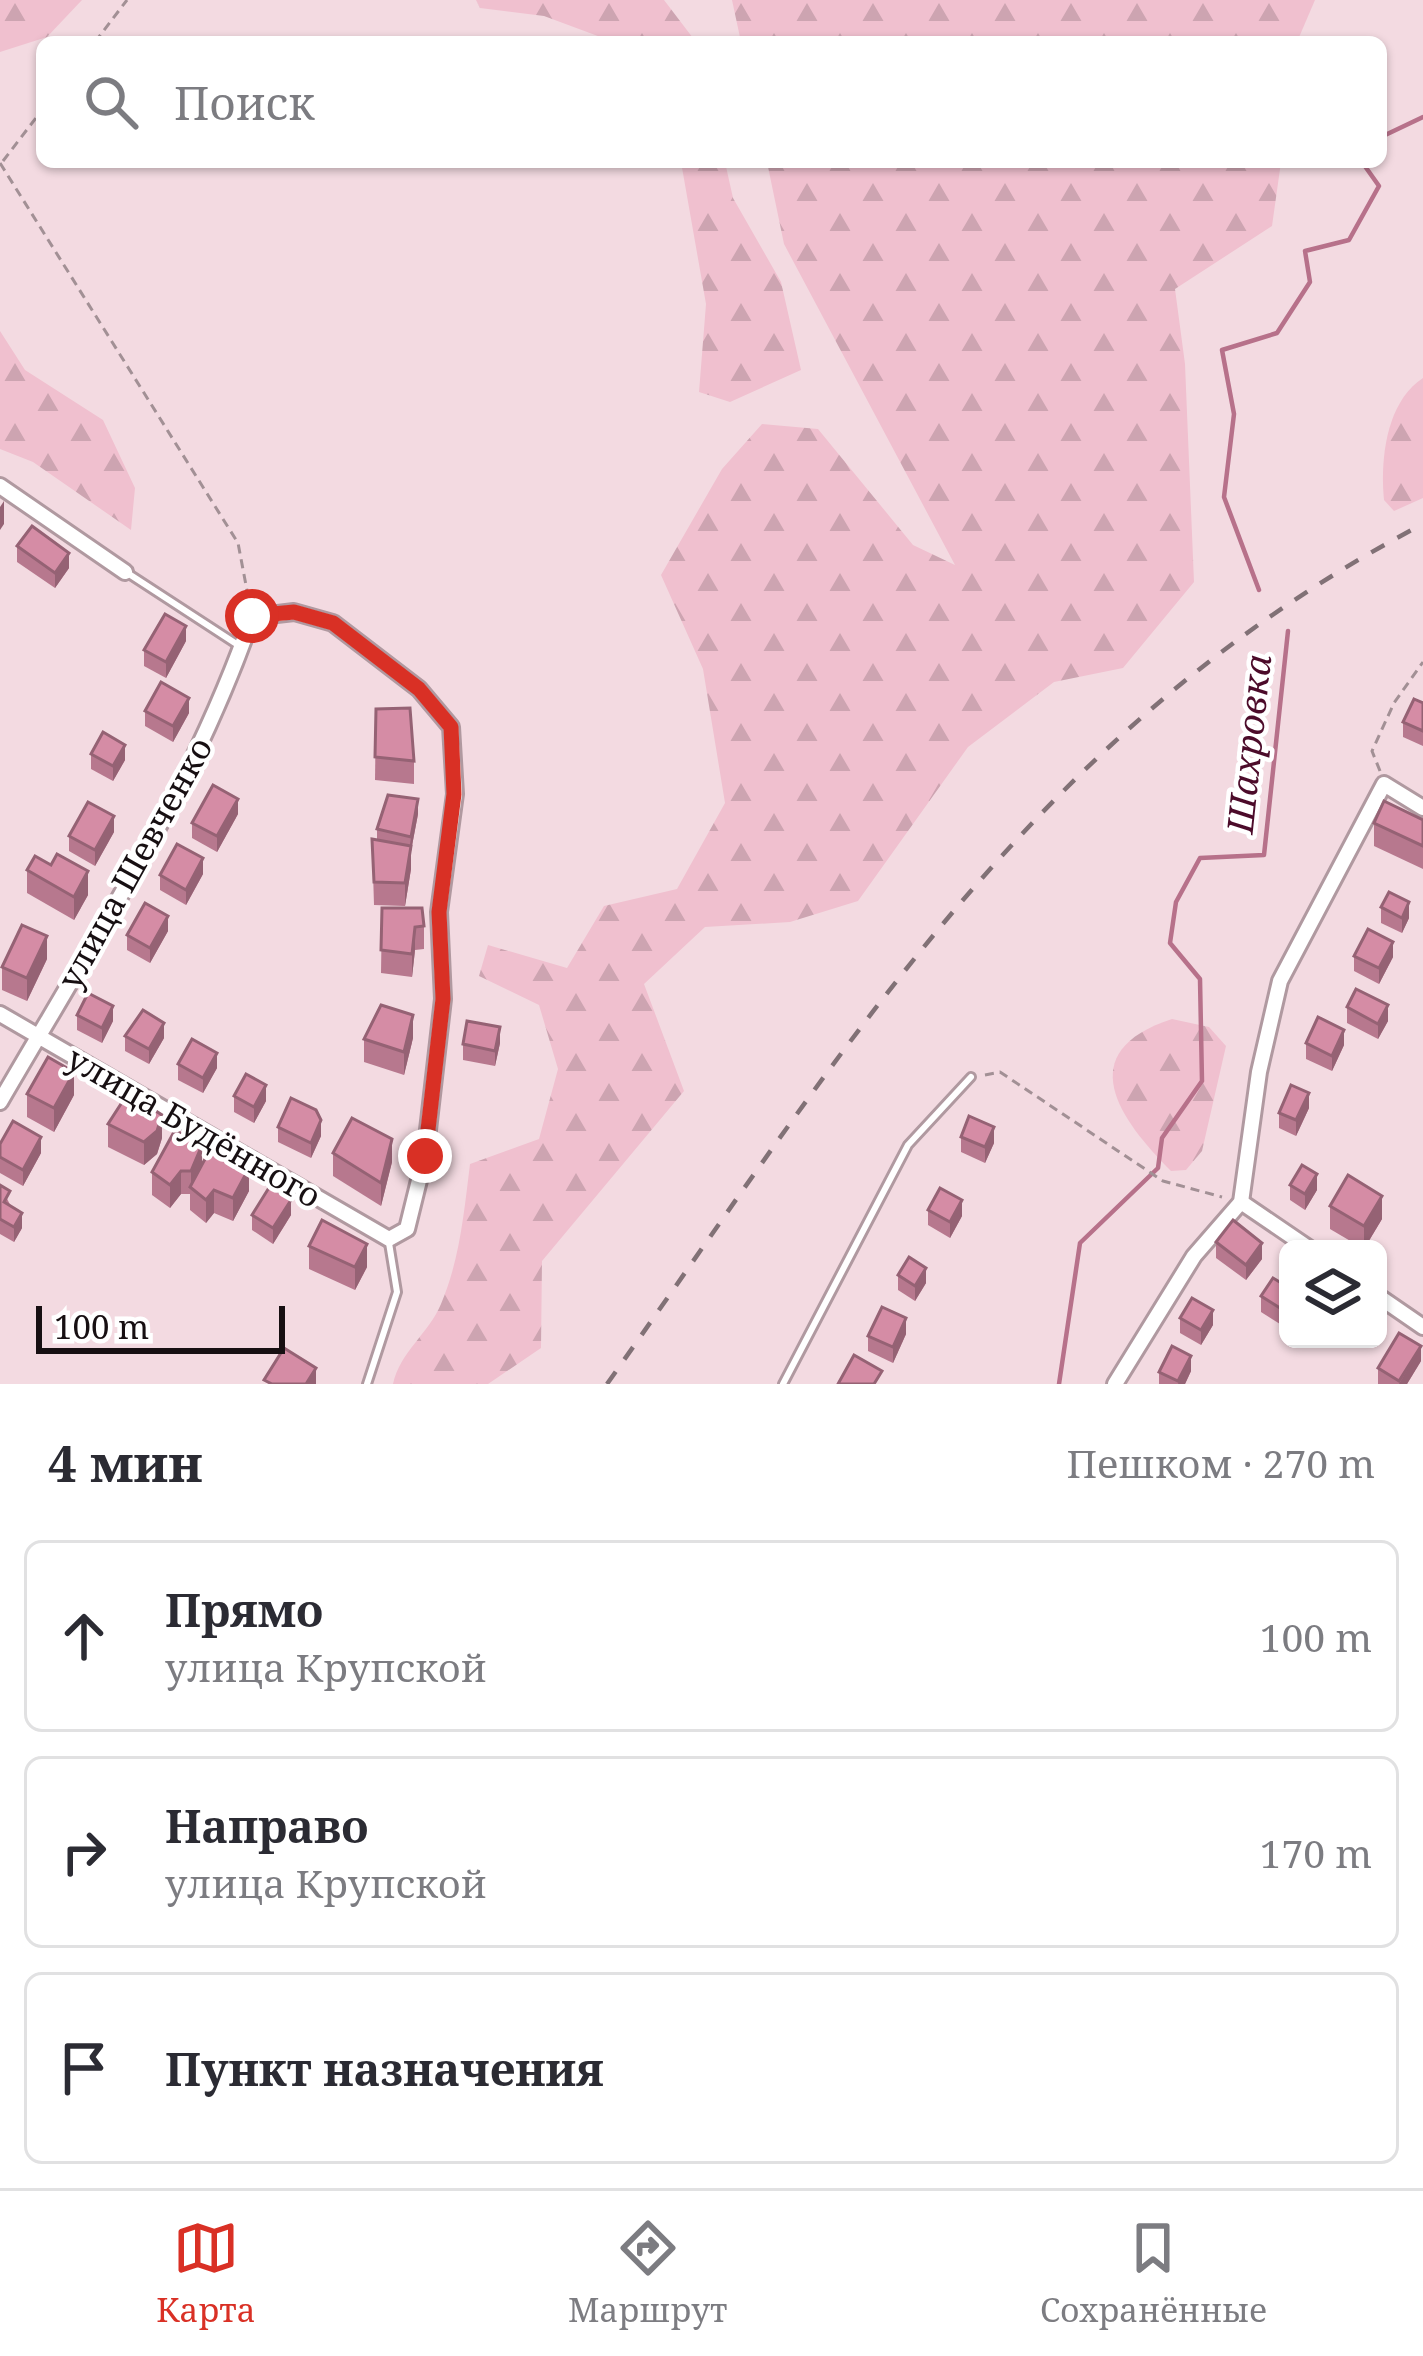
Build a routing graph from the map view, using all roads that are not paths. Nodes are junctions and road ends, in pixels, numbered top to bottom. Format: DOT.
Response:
graph roads {
  1 [pos="0,486"];
  2 [pos="124,572"];
  3 [pos="242,647"];
  4 [pos="1423,808"];
  5 [pos="0,1013"];
  6 [pos="38,1036"];
  7 [pos="971,1077"];
  8 [pos="0,1102"];
  9 [pos="1241,1202"];
  10 [pos="389,1239"];
  11 [pos="1297,1240"];
  12 [pos="1387,1302"];
  13 [pos="1423,1327"];
  14 [pos="367,1384"];
  15 [pos="783,1384"];
  16 [pos="1114,1384"];
  1 -- 2 [label="street"];
  2 -- 3 [label="lane"];
  3 -- 6 [label="street, улица Шевченко"];
  3 -- 10 [label="street, улица Шевченко"];
  4 -- 9 [label="street"];
  5 -- 6 [label="street, улица Будённого"];
  6 -- 8 [label="street, улица Шевченко"];
  6 -- 10 [label="street, улица Будённого"];
  7 -- 15 [label="lane"];
  9 -- 11 [label="street"];
  9 -- 16 [label="street"];
  10 -- 14 [label="lane"];
  12 -- 13 [label="street"];
}
